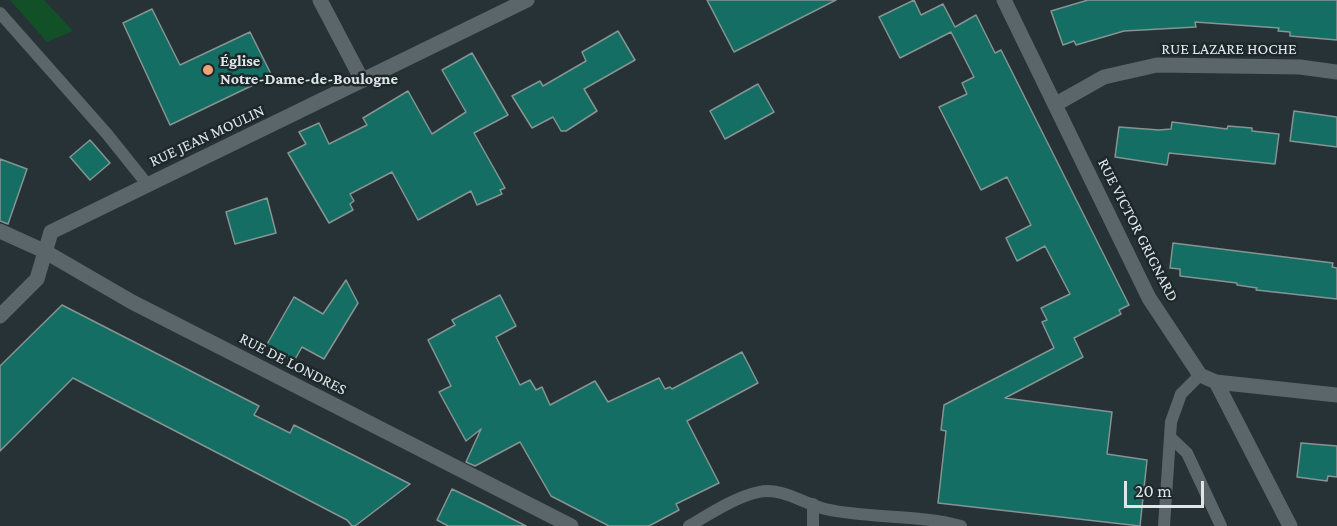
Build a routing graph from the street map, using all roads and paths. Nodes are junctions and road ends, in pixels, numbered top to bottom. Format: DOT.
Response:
graph roads {
  1 [pos="320,0"];
  2 [pos="527,0"];
  3 [pos="1004,0"];
  4 [pos="0,13"];
  5 [pos="1337,72"];
  6 [pos="362,80"];
  7 [pos="1056,104"];
  8 [pos="147,184"];
  9 [pos="0,231"];
  10 [pos="44,251"];
  11 [pos="0,316"];
  12 [pos="1200,375"];
  13 [pos="1215,382"];
  14 [pos="1337,395"];
  15 [pos="1170,437"];
  16 [pos="813,504"];
  17 [pos="939,523"];
  18 [pos="572,526"];
  19 [pos="689,526"];
  20 [pos="813,526"];
  21 [pos="961,526"];
  22 [pos="1164,526"];
  23 [pos="1221,526"];
  24 [pos="1290,526"];
  1 -- 6 [label="street"];
  2 -- 6 [label="street, RUE JEAN MOULIN"];
  3 -- 7 [label="street, RUE VICTOR GRIGNARD"];
  4 -- 8 [label="lane"];
  5 -- 7 [label="street, RUE LAZARE HOCHE"];
  6 -- 8 [label="street, RUE JEAN MOULIN"];
  7 -- 12 [label="street, RUE VICTOR GRIGNARD"];
  8 -- 10 [label="street, RUE JEAN MOULIN"];
  9 -- 10 [label="street, RUE DE LONDRES"];
  10 -- 11 [label="street, RUE JEAN MOULIN"];
  10 -- 18 [label="street, RUE DE LONDRES"];
  12 -- 13 [label="street"];
  12 -- 15 [label="lane"];
  13 -- 14 [label="street"];
  13 -- 24 [label="street"];
  15 -- 22 [label="lane"];
  15 -- 23 [label="lane"];
  16 -- 17 [label="lane"];
  16 -- 19 [label="lane"];
  16 -- 20 [label="lane"];
  17 -- 21 [label="lane"];
}
